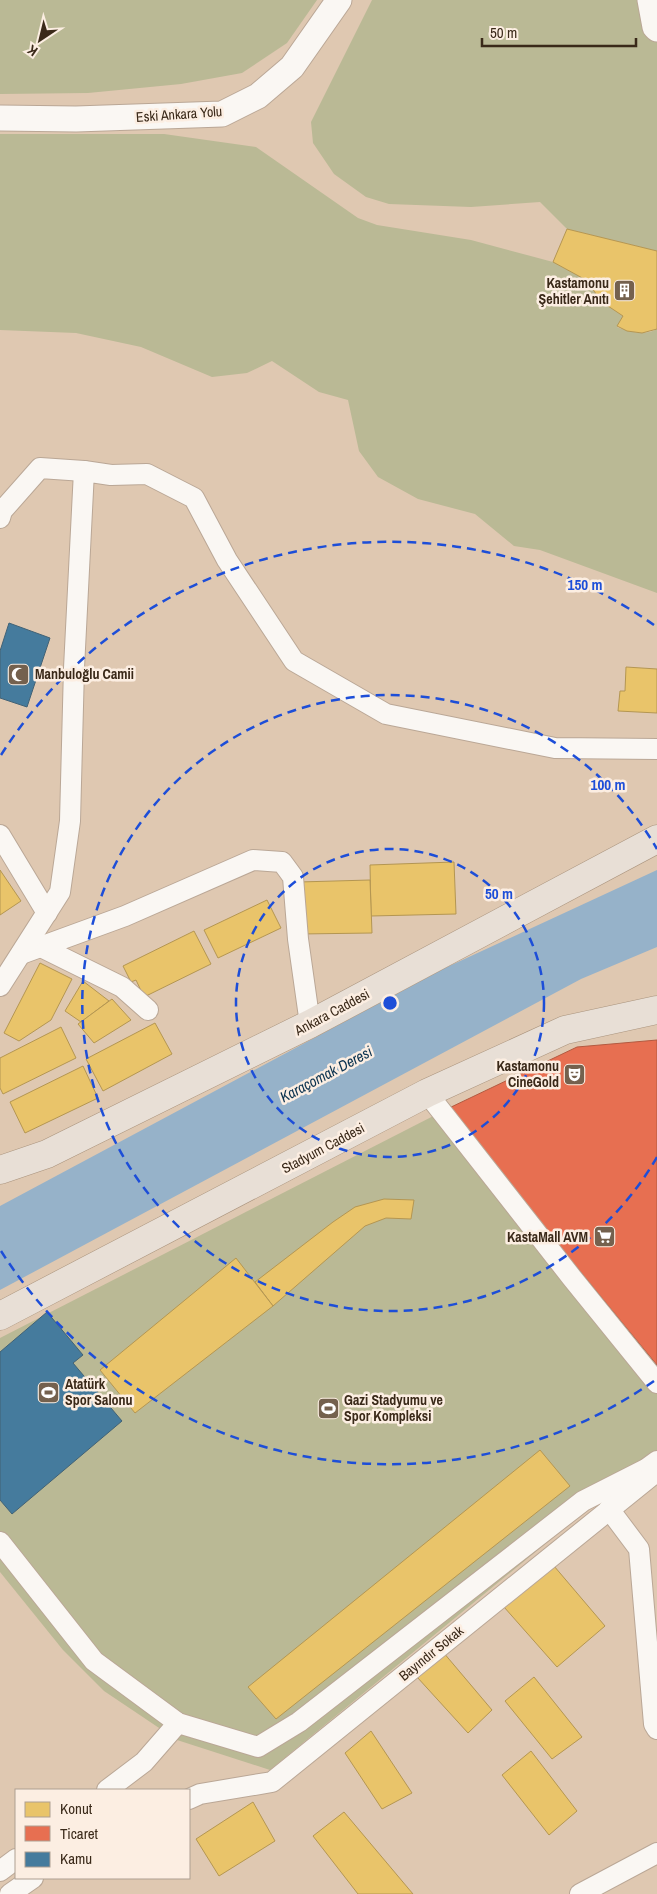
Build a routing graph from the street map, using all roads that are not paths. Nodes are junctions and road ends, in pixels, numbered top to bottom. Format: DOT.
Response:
graph roads {
  1 [pos="339,0"];
  2 [pos="650,0"];
  3 [pos="657,29"];
  4 [pos="0,118"];
  5 [pos="84,471"];
  6 [pos="0,518"];
  7 [pos="657,749"];
  8 [pos="0,835"];
  9 [pos="657,839"];
  10 [pos="47,912"];
  11 [pos="41,947"];
  12 [pos="21,954"];
  13 [pos="0,986"];
  14 [pos="148,1010"];
  15 [pos="657,1010"];
  16 [pos="310,1024"];
  17 [pos="427,1093"];
  18 [pos="0,1170"];
  19 [pos="0,1316"];
  20 [pos="657,1383"];
  21 [pos="657,1461"];
  22 [pos="657,1471"];
  23 [pos="609,1509"];
  24 [pos="0,1542"];
  25 [pos="178,1723"];
  26 [pos="657,1729"];
  27 [pos="108,1789"];
  28 [pos="190,1799"];
  29 [pos="657,1853"];
  30 [pos="15,1860"];
  31 [pos="0,1871"];
  32 [pos="32,1879"];
  33 [pos="10,1894"];
  34 [pos="580,1894"];
  1 -- 4 [label="street, Eski Ankara Yolu"];
  2 -- 3 [label="street"];
  5 -- 6 [label="street"];
  5 -- 7 [label="street"];
  5 -- 10 [label="street"];
  8 -- 10 [label="street"];
  9 -- 16 [label="main road, Ankara Caddesi"];
  10 -- 12 [label="street"];
  11 -- 12 [label="street"];
  11 -- 14 [label="street"];
  11 -- 16 [label="street"];
  12 -- 13 [label="street"];
  15 -- 17 [label="main road, Stadyum Caddesi"];
  16 -- 18 [label="main road, Ankara Caddesi"];
  17 -- 19 [label="main road, Stadyum Caddesi"];
  17 -- 20 [label="street"];
  21 -- 25 [label="street"];
  22 -- 23 [label="street, Bayındır Sokak"];
  23 -- 26 [label="street"];
  23 -- 28 [label="street, Bayındır Sokak"];
  24 -- 25 [label="street"];
  25 -- 27 [label="street"];
  29 -- 34 [label="street"];
  30 -- 31 [label="street"];
  32 -- 33 [label="street"];
}
